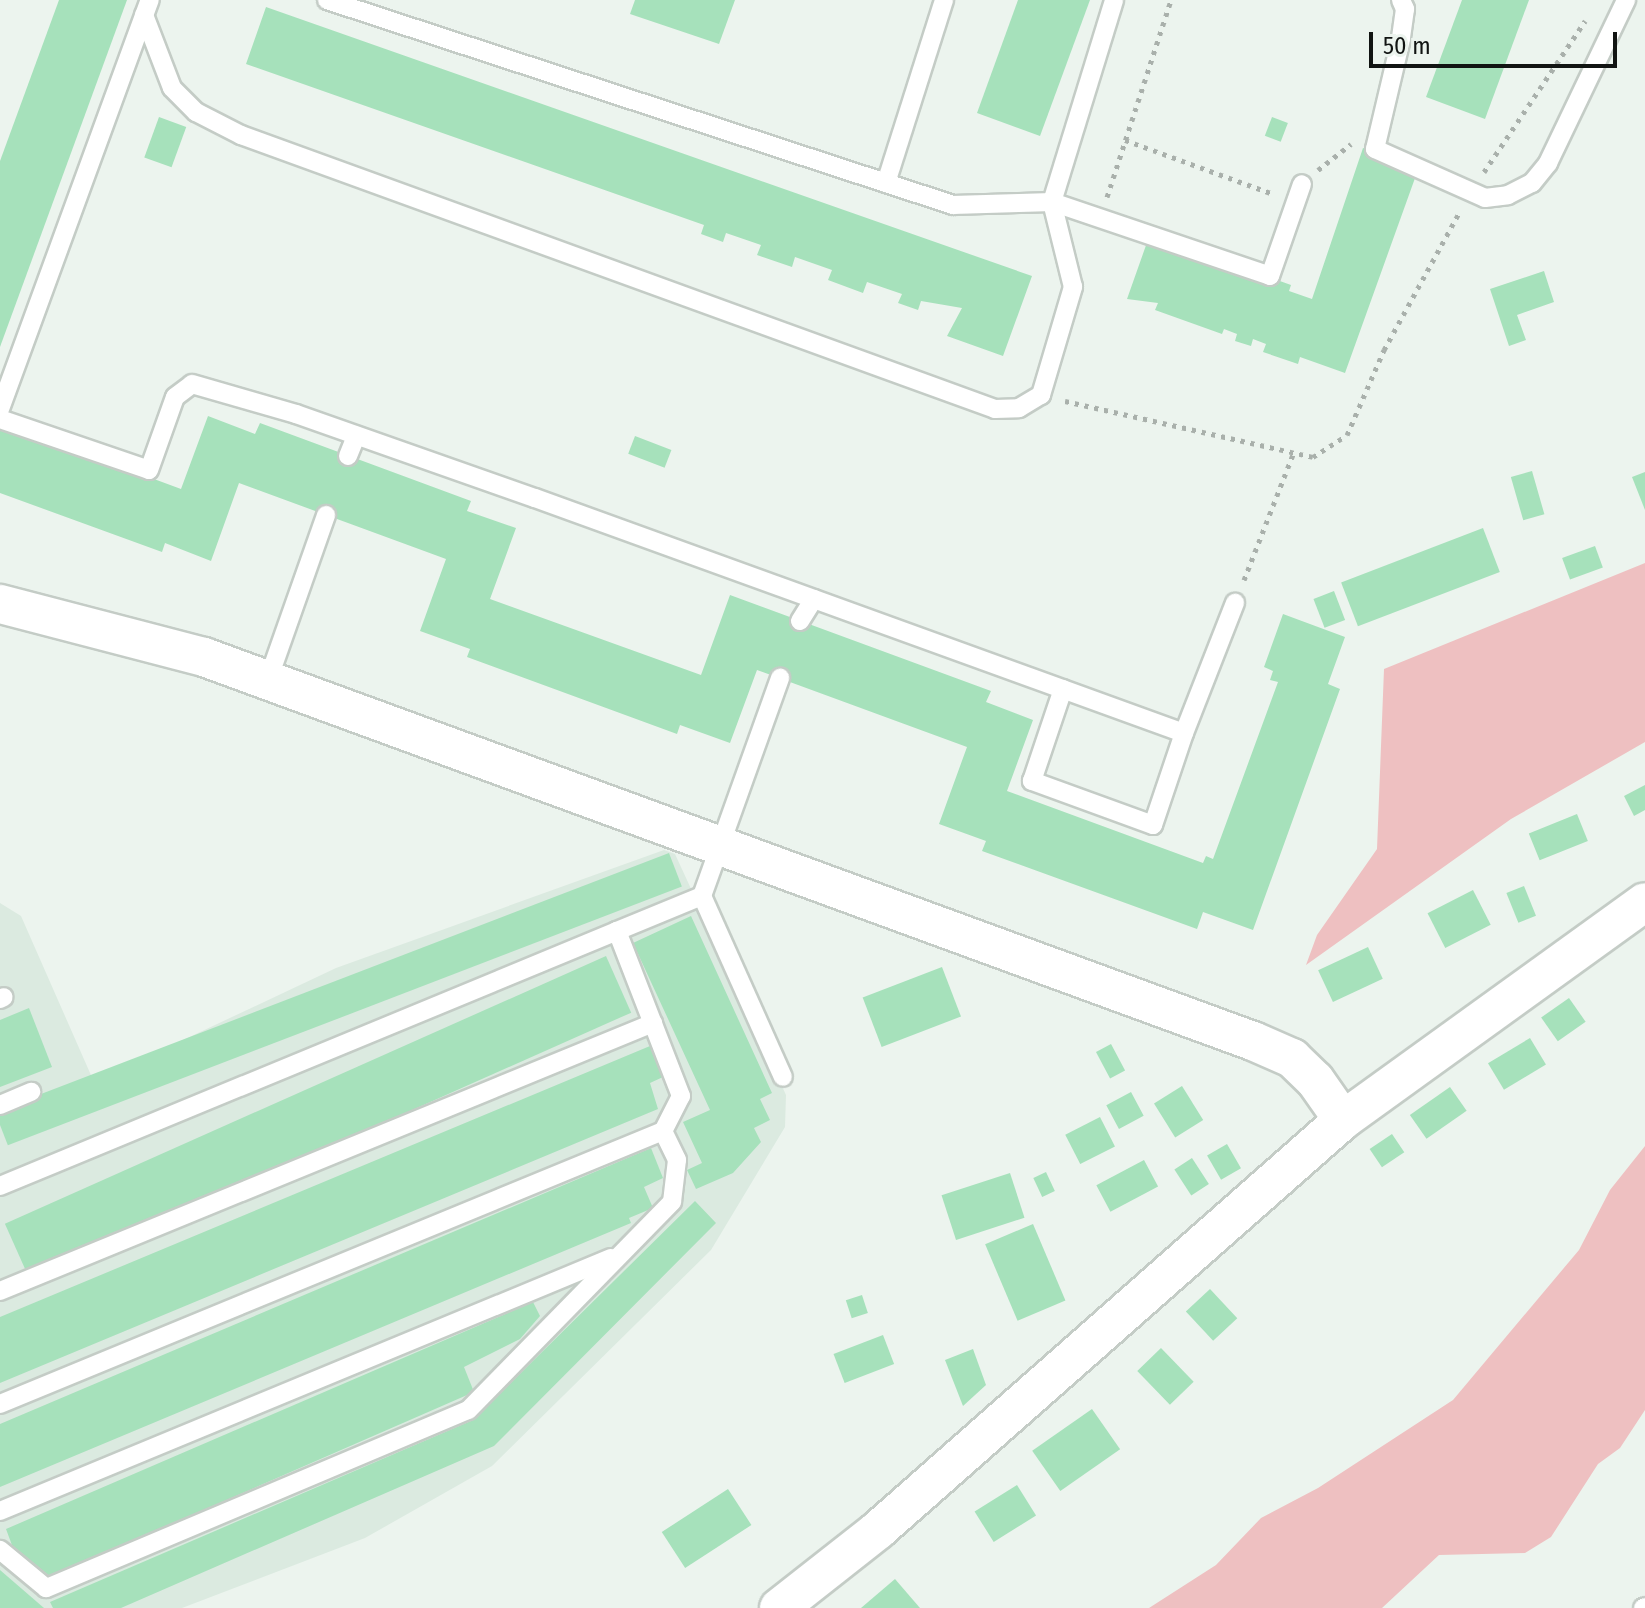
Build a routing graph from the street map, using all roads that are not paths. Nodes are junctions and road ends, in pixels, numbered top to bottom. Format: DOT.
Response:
graph roads {
  1 [pos="327,0"];
  2 [pos="944,0"];
  3 [pos="1114,0"];
  4 [pos="1401,0"];
  5 [pos="1626,0"];
  6 [pos="147,8"];
  7 [pos="886,183"];
  8 [pos="1299,193"];
  9 [pos="1052,202"];
  10 [pos="0,409"];
  11 [pos="0,419"];
  12 [pos="356,436"];
  13 [pos="348,456"];
  14 [pos="326,515"];
  15 [pos="814,599"];
  16 [pos="1235,603"];
  17 [pos="0,604"];
  18 [pos="800,621"];
  19 [pos="780,678"];
  20 [pos="268,680"];
  21 [pos="1063,689"];
  22 [pos="1184,733"];
  23 [pos="721,845"];
  24 [pos="702,896"];
  25 [pos="1645,902"];
  26 [pos="617,931"];
  27 [pos="653,1023"];
  28 [pos="783,1077"];
  29 [pos="31,1092"];
  30 [pos="0,1105"];
  31 [pos="1343,1120"];
  32 [pos="663,1131"];
  33 [pos="0,1186"];
  34 [pos="621,1254"];
  35 [pos="0,1291"];
  36 [pos="0,1404"];
  37 [pos="0,1511"];
  38 [pos="0,1550"];
  39 [pos="779,1608"];
  1 -- 7 [label="lane"];
  2 -- 7 [label="lane"];
  3 -- 9 [label="lane"];
  4 -- 5 [label="lane"];
  6 -- 9 [label="lane"];
  6 -- 10 [label="lane"];
  7 -- 9 [label="lane"];
  8 -- 9 [label="lane"];
  11 -- 12 [label="lane"];
  12 -- 13 [label="lane"];
  12 -- 15 [label="lane"];
  14 -- 20 [label="lane"];
  15 -- 18 [label="lane"];
  15 -- 21 [label="lane"];
  16 -- 22 [label="lane"];
  17 -- 20 [label="street"];
  19 -- 23 [label="lane"];
  20 -- 23 [label="street"];
  21 -- 22 [label="lane"];
  21 -- 22 [label="lane"];
  23 -- 24 [label="lane"];
  23 -- 31 [label="street"];
  24 -- 26 [label="lane"];
  24 -- 28 [label="lane"];
  25 -- 31 [label="street"];
  26 -- 27 [label="lane"];
  26 -- 33 [label="lane"];
  27 -- 32 [label="lane"];
  27 -- 35 [label="lane"];
  29 -- 30 [label="lane"];
  31 -- 39 [label="street"];
  32 -- 34 [label="lane"];
  32 -- 36 [label="lane"];
  34 -- 37 [label="lane"];
  34 -- 38 [label="lane"];
}
